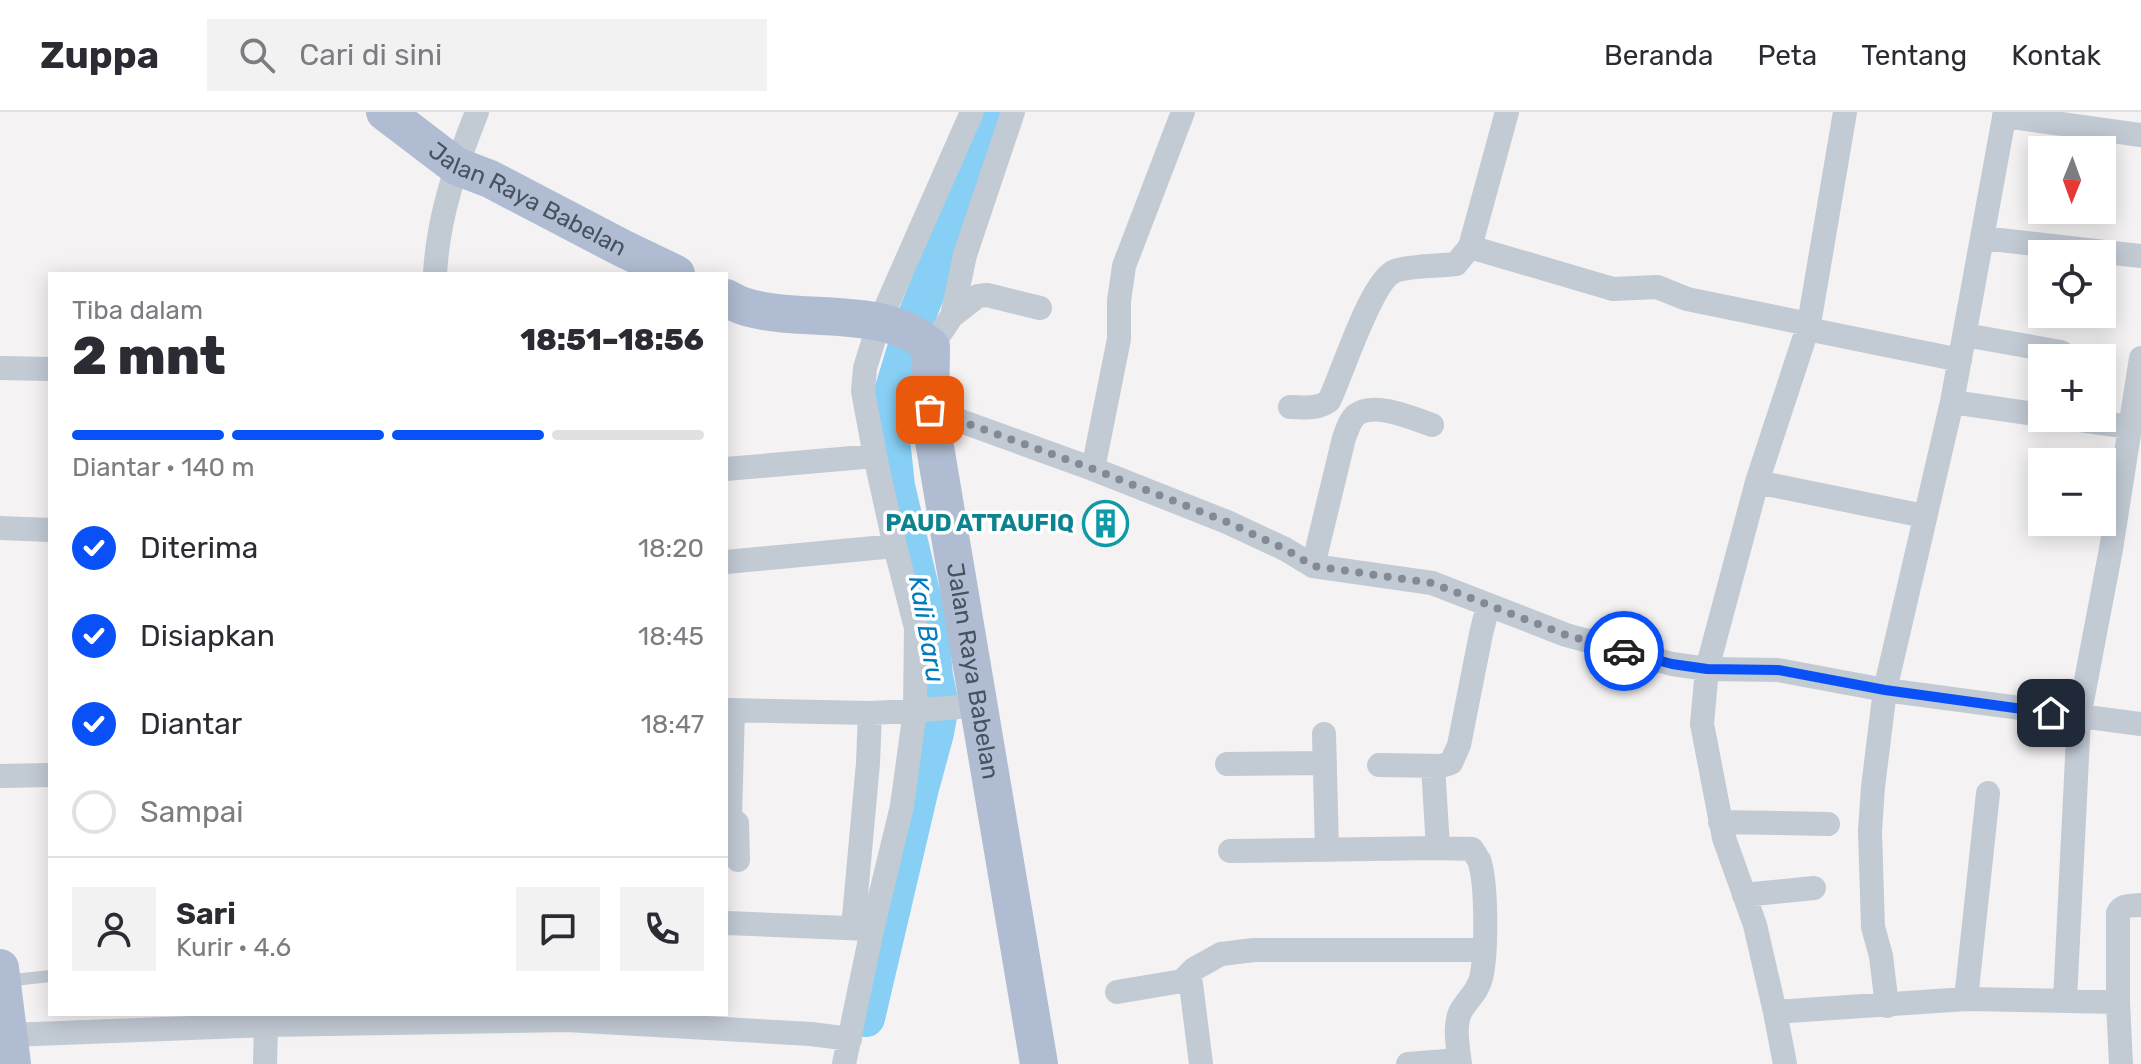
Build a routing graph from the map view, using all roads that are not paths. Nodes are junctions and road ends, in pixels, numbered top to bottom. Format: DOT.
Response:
graph roads {
  1 [pos="385,112"];
  2 [pos="477,112"];
  3 [pos="972,112"];
  4 [pos="1013,112"];
  5 [pos="1183,112"];
  6 [pos="1507,112"];
  7 [pos="1845,112"];
  8 [pos="2004,114"];
  9 [pos="2141,135"];
  10 [pos="456,166"];
  11 [pos="1982,238"];
  12 [pos="1470,247"];
  13 [pos="2141,256"];
  14 [pos="622,261"];
  15 [pos="435,272"];
  16 [pos="668,272"];
  17 [pos="728,299"];
  18 [pos="1040,308"];
  19 [pos="952,316"];
  20 [pos="1808,326"];
  21 [pos="908,335"];
  22 [pos="1965,335"];
  23 [pos="2028,346"];
  24 [pos="2141,358"];
  25 [pos="1960,360"];
  26 [pos="0,368"];
  27 [pos="48,369"];
  28 [pos="1952,402"];
  29 [pos="1290,407"];
  30 [pos="930,410"];
  31 [pos="2028,413"];
  32 [pos="1432,425"];
  33 [pos="2116,425"];
  34 [pos="2130,427"];
  35 [pos="875,456"];
  36 [pos="728,469"];
  37 [pos="1093,469"];
  38 [pos="1757,482"];
  39 [pos="1924,516"];
  40 [pos="0,528"];
  41 [pos="48,530"];
  42 [pos="895,546"];
  43 [pos="728,562"];
  44 [pos="1313,566"];
  45 [pos="1488,606"];
  46 [pos="1707,669"];
  47 [pos="1885,690"];
  48 [pos="944,708"];
  49 [pos="730,710"];
  50 [pos="870,713"];
  51 [pos="2079,717"];
  52 [pos="2141,724"];
  53 [pos="1324,734"];
  54 [pos="1325,763"];
  55 [pos="1227,764"];
  56 [pos="1379,765"];
  57 [pos="1433,766"];
  58 [pos="48,775"];
  59 [pos="0,776"];
  60 [pos="1988,793"];
  61 [pos="1720,822"];
  62 [pos="1828,824"];
  63 [pos="1438,848"];
  64 [pos="1327,850"];
  65 [pos="1230,851"];
  66 [pos="738,860"];
  67 [pos="1814,888"];
  68 [pos="1744,895"];
  69 [pos="2141,905"];
  70 [pos="728,923"];
  71 [pos="863,929"];
  72 [pos="1483,950"];
  73 [pos="1,974"];
  74 [pos="48,976"];
  75 [pos="1190,976"];
  76 [pos="1117,992"];
  77 [pos="1966,999"];
  78 [pos="2065,1000"];
  79 [pos="2118,1002"];
  80 [pos="1887,1006"];
  81 [pos="1775,1012"];
  82 [pos="497,1018"];
  83 [pos="308,1020"];
  84 [pos="266,1025"];
  85 [pos="2130,1028"];
  86 [pos="850,1039"];
  87 [pos="10,1050"];
  88 [pos="1460,1062"];
  89 [pos="265,1064"];
  90 [pos="844,1064"];
  91 [pos="1039,1064"];
  92 [pos="1201,1064"];
  93 [pos="1408,1064"];
  94 [pos="1785,1064"];
  95 [pos="2121,1064"];
  1 -- 10 [label="main road, Jalan Raya Babelan"];
  2 -- 10 [label="street"];
  3 -- 21 [label="street"];
  4 -- 19 [label="street"];
  5 -- 37 [label="street"];
  6 -- 12 [label="street"];
  7 -- 20 [label="street"];
  8 -- 9 [label="street"];
  8 -- 11 [label="street"];
  10 -- 14 [label="main road, Jalan Raya Babelan"];
  10 -- 15 [label="street"];
  11 -- 13 [label="street"];
  11 -- 22 [label="street"];
  12 -- 20 [label="street"];
  12 -- 29 [label="street"];
  14 -- 16 [label="main road, Jalan Raya Babelan"];
  17 -- 21 [label="main road"];
  18 -- 19 [label="street"];
  19 -- 21 [label="street"];
  20 -- 25 [label="street"];
  20 -- 38 [label="street"];
  21 -- 30 [label="main road, Jalan Raya Babelan"];
  21 -- 35 [label="street"];
  22 -- 23 [label="street"];
  22 -- 25 [label="street"];
  24 -- 34 [label="street"];
  25 -- 28 [label="street"];
  26 -- 27 [label="street"];
  28 -- 31 [label="street"];
  28 -- 39 [label="street"];
  30 -- 37 [label="street"];
  30 -- 48 [label="main road, Jalan Raya Babelan"];
  32 -- 44 [label="street"];
  33 -- 34 [label="street"];
  34 -- 51 [label="street"];
  35 -- 36 [label="street"];
  35 -- 42 [label="street"];
  37 -- 44 [label="street"];
  38 -- 39 [label="street"];
  38 -- 46 [label="street"];
  39 -- 47 [label="street"];
  40 -- 41 [label="street"];
  42 -- 43 [label="street"];
  42 -- 48 [label="street"];
  44 -- 45 [label="street"];
  45 -- 46 [label="street"];
  45 -- 57 [label="street"];
  46 -- 47 [label="street"];
  46 -- 61 [label="street"];
  47 -- 51 [label="street"];
  47 -- 80 [label="street"];
  48 -- 50 [label="street"];
  48 -- 71 [label="street"];
  48 -- 91 [label="main road, Jalan Raya Babelan"];
  49 -- 50 [label="street"];
  49 -- 66 [label="street"];
  50 -- 71 [label="street"];
  51 -- 52 [label="street"];
  51 -- 78 [label="street"];
  53 -- 54 [label="street"];
  54 -- 55 [label="street"];
  54 -- 64 [label="street"];
  56 -- 57 [label="street"];
  57 -- 63 [label="street"];
  58 -- 59 [label="street"];
  60 -- 77 [label="street"];
  61 -- 62 [label="street"];
  61 -- 68 [label="street"];
  63 -- 64 [label="street"];
  63 -- 72 [label="street"];
  64 -- 65 [label="street"];
  67 -- 68 [label="street"];
  68 -- 81 [label="street"];
  69 -- 79 [label="street"];
  70 -- 71 [label="street"];
  71 -- 86 [label="street"];
  72 -- 75 [label="street"];
  72 -- 88 [label="street"];
  73 -- 74 [label="lane"];
  73 -- 87 [label="main road"];
  75 -- 76 [label="street"];
  75 -- 92 [label="street"];
  77 -- 78 [label="street"];
  77 -- 80 [label="street"];
  78 -- 79 [label="street"];
  79 -- 85 [label="street"];
  80 -- 81 [label="street"];
  81 -- 94 [label="street"];
  82 -- 83 [label="street"];
  82 -- 86 [label="street"];
  83 -- 84 [label="street"];
  84 -- 87 [label="street"];
  84 -- 89 [label="street"];
  85 -- 95 [label="street"];
  86 -- 90 [label="street"];
  88 -- 93 [label="street"];
}
